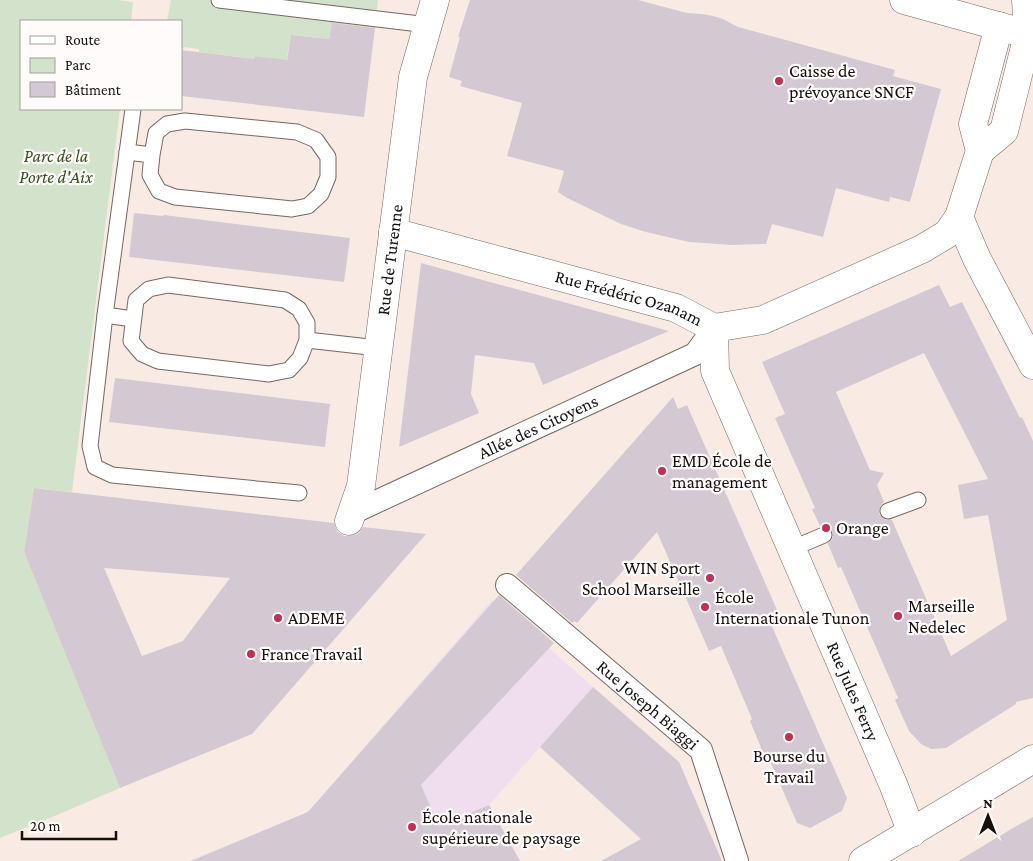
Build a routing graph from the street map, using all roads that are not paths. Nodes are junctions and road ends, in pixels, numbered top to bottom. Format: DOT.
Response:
graph roads {
  1 [pos="219,0"];
  2 [pos="904,0"];
  3 [pos="1026,0"];
  4 [pos="431,12"];
  5 [pos="999,26"];
  6 [pos="1031,35"];
  7 [pos="133,110"];
  8 [pos="980,151"];
  9 [pos="127,152"];
  10 [pos="152,155"];
  11 [pos="959,217"];
  12 [pos="393,232"];
  13 [pos="105,315"];
  14 [pos="133,319"];
  15 [pos="714,328"];
  16 [pos="307,340"];
  17 [pos="378,348"];
  18 [pos="1033,365"];
  19 [pos="299,493"];
  20 [pos="918,500"];
  21 [pos="888,511"];
  22 [pos="350,517"];
  23 [pos="824,536"];
  24 [pos="791,548"];
  25 [pos="507,585"];
  26 [pos="1033,759"];
  27 [pos="912,832"];
  28 [pos="737,861"];
  29 [pos="864,861"];
  1 -- 4 [label="lane"];
  2 -- 5 [label="street"];
  3 -- 6 [label="street"];
  4 -- 12 [label="street, Rue de Turenne"];
  5 -- 6 [label="street"];
  5 -- 8 [label="street"];
  6 -- 8 [label="street"];
  7 -- 9 [label="lane"];
  8 -- 11 [label="street"];
  9 -- 10 [label="lane"];
  9 -- 13 [label="lane"];
  10 -- 10 [label="lane"];
  11 -- 15 [label="street, Rue Frédéric Ozanam"];
  11 -- 18 [label="street"];
  12 -- 15 [label="street, Rue Frédéric Ozanam"];
  12 -- 17 [label="street, Rue de Turenne"];
  13 -- 14 [label="lane"];
  13 -- 19 [label="lane"];
  14 -- 16 [label="lane"];
  14 -- 16 [label="lane"];
  15 -- 22 [label="street, Allée des Citoyens"];
  15 -- 24 [label="street, Rue Jules Ferry"];
  16 -- 17 [label="lane"];
  17 -- 22 [label="street, Rue de Turenne"];
  20 -- 21 [label="lane"];
  23 -- 24 [label="lane"];
  24 -- 27 [label="street, Rue Jules Ferry"];
  25 -- 28 [label="street, Rue Joseph Biaggi"];
  26 -- 27 [label="street"];
  27 -- 29 [label="street"];
}
